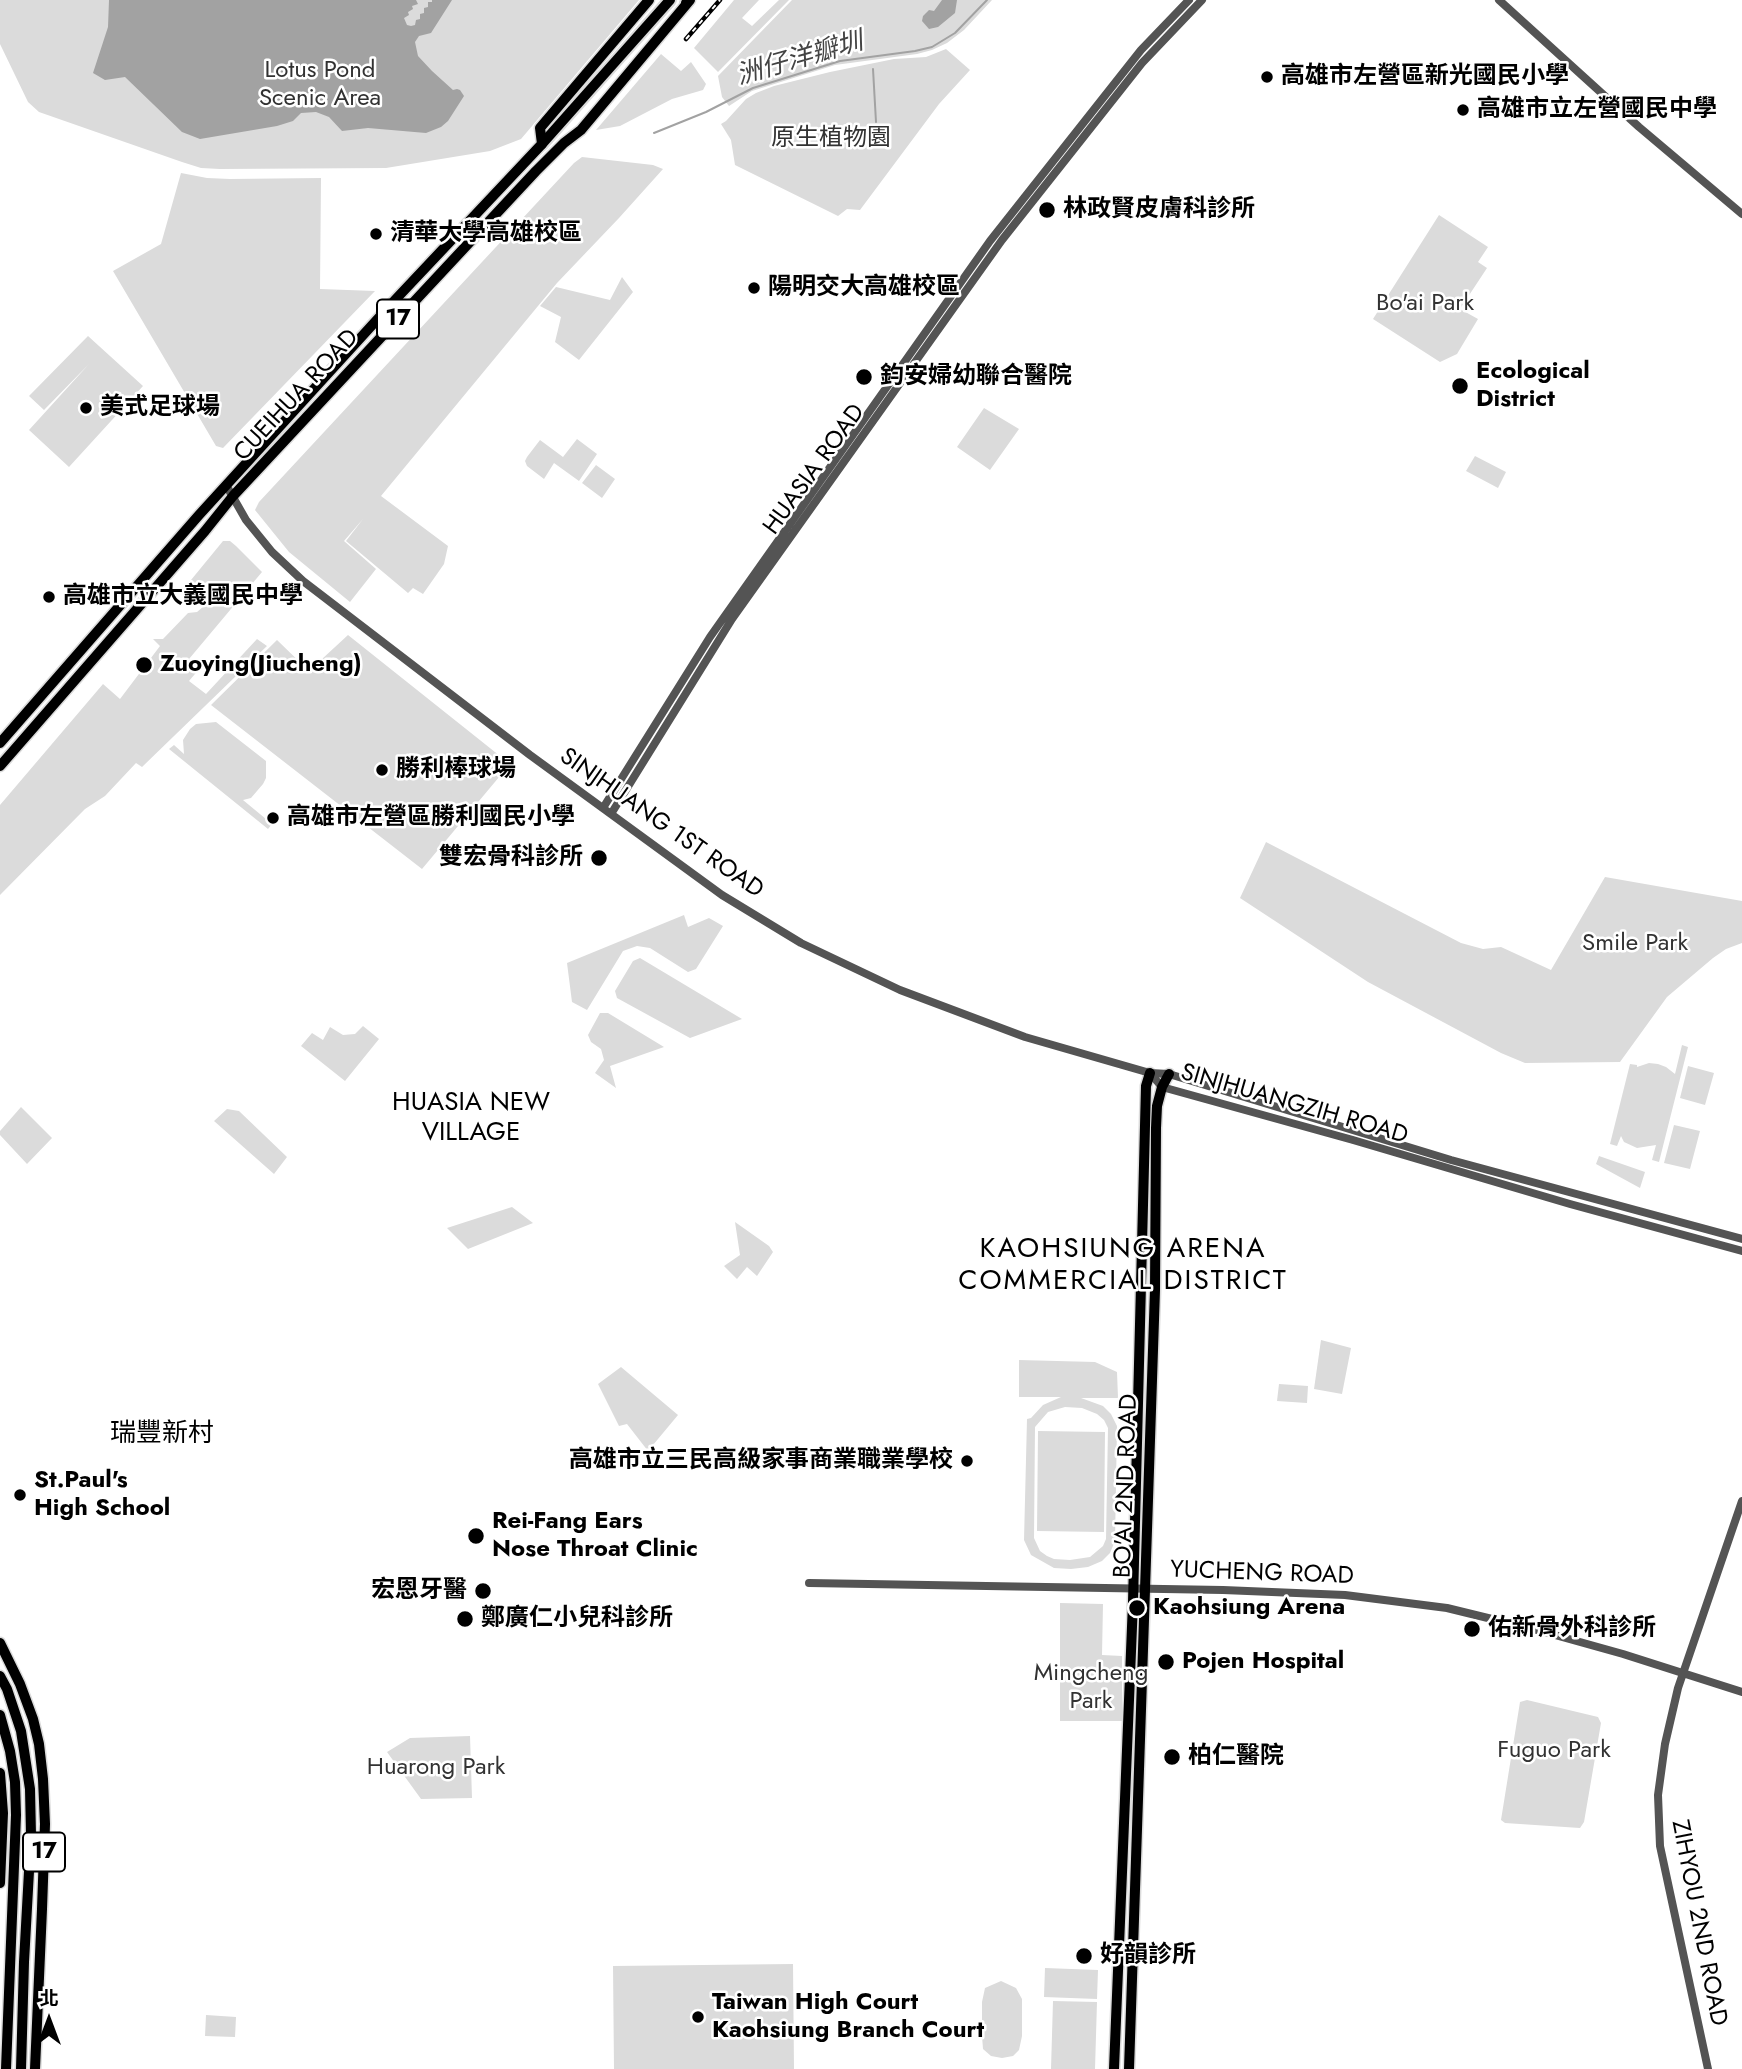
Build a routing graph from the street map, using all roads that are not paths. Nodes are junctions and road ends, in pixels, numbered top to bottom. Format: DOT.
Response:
graph roads {
  1 [pos="649,0"];
  2 [pos="1189,0"];
  3 [pos="1202,0"];
  4 [pos="1499,0"];
  5 [pos="688,1"];
  6 [pos="668,3"];
  7 [pos="542,144"];
  8 [pos="1742,214"];
  9 [pos="226,485"];
  10 [pos="233,496"];
  11 [pos="0,743"];
  12 [pos="0,766"];
  13 [pos="607,811"];
  14 [pos="1150,1073"];
  15 [pos="1169,1074"];
  16 [pos="1162,1087"];
  17 [pos="1742,1239"];
  18 [pos="1742,1251"];
  19 [pos="1742,1501"];
  20 [pos="809,1583"];
  21 [pos="1133,1589"];
  22 [pos="1145,1589"];
  23 [pos="0,1643"];
  24 [pos="1683,1673"];
  25 [pos="0,1676"];
  26 [pos="1742,1692"];
  27 [pos="0,1715"];
  28 [pos="0,1773"];
  29 [pos="0,1883"];
  30 [pos="6,2069"];
  31 [pos="21,2069"];
  32 [pos="35,2069"];
  33 [pos="1114,2069"];
  34 [pos="1129,2069"];
  35 [pos="1708,2069"];
  1 -- 7 [label="main road, CUEIHUA ROAD / 17"];
  2 -- 13 [label="street, HUASIA ROAD"];
  3 -- 13 [label="street, HUASIA ROAD"];
  4 -- 8 [label="street"];
  5 -- 10 [label="main road, CUEIHUA ROAD / 17"];
  6 -- 7 [label="highway"];
  7 -- 9 [label="main road, CUEIHUA ROAD / 17"];
  9 -- 10 [label="street, SINJHUANG 1ST ROAD"];
  9 -- 11 [label="main road, CUEIHUA ROAD / 17"];
  10 -- 12 [label="main road, CUEIHUA ROAD / 17"];
  10 -- 13 [label="street, SINJHUANG 1ST ROAD"];
  13 -- 14 [label="street, SINJHUANG 1ST ROAD"];
  14 -- 15 [label="street, SINJHUANGZIH ROAD"];
  14 -- 16 [label="street, SINJHUANGZIH ROAD"];
  14 -- 21 [label="main road, BO'AI 2ND ROAD"];
  15 -- 16 [label="main road, BO'AI 2ND ROAD"];
  15 -- 17 [label="street, SINJHUANGZIH ROAD"];
  16 -- 18 [label="street, SINJHUANGZIH ROAD"];
  16 -- 22 [label="main road, BO'AI 2ND ROAD"];
  19 -- 24 [label="street, ZIHYOU 2ND ROAD"];
  20 -- 21 [label="street, YUCHENG ROAD"];
  21 -- 22 [label="street, YUCHENG ROAD"];
  21 -- 33 [label="main road, BO'AI 2ND ROAD"];
  22 -- 24 [label="street, YUCHENG ROAD"];
  22 -- 34 [label="main road, BO'AI 2ND ROAD"];
  23 -- 32 [label="main road, 17"];
  24 -- 26 [label="street, YUCHENG ROAD"];
  24 -- 35 [label="street, ZIHYOU 2ND ROAD"];
  25 -- 31 [label="main road, 17"];
  27 -- 30 [label="main road, 17"];
  28 -- 29 [label="main road, 17"];
}
